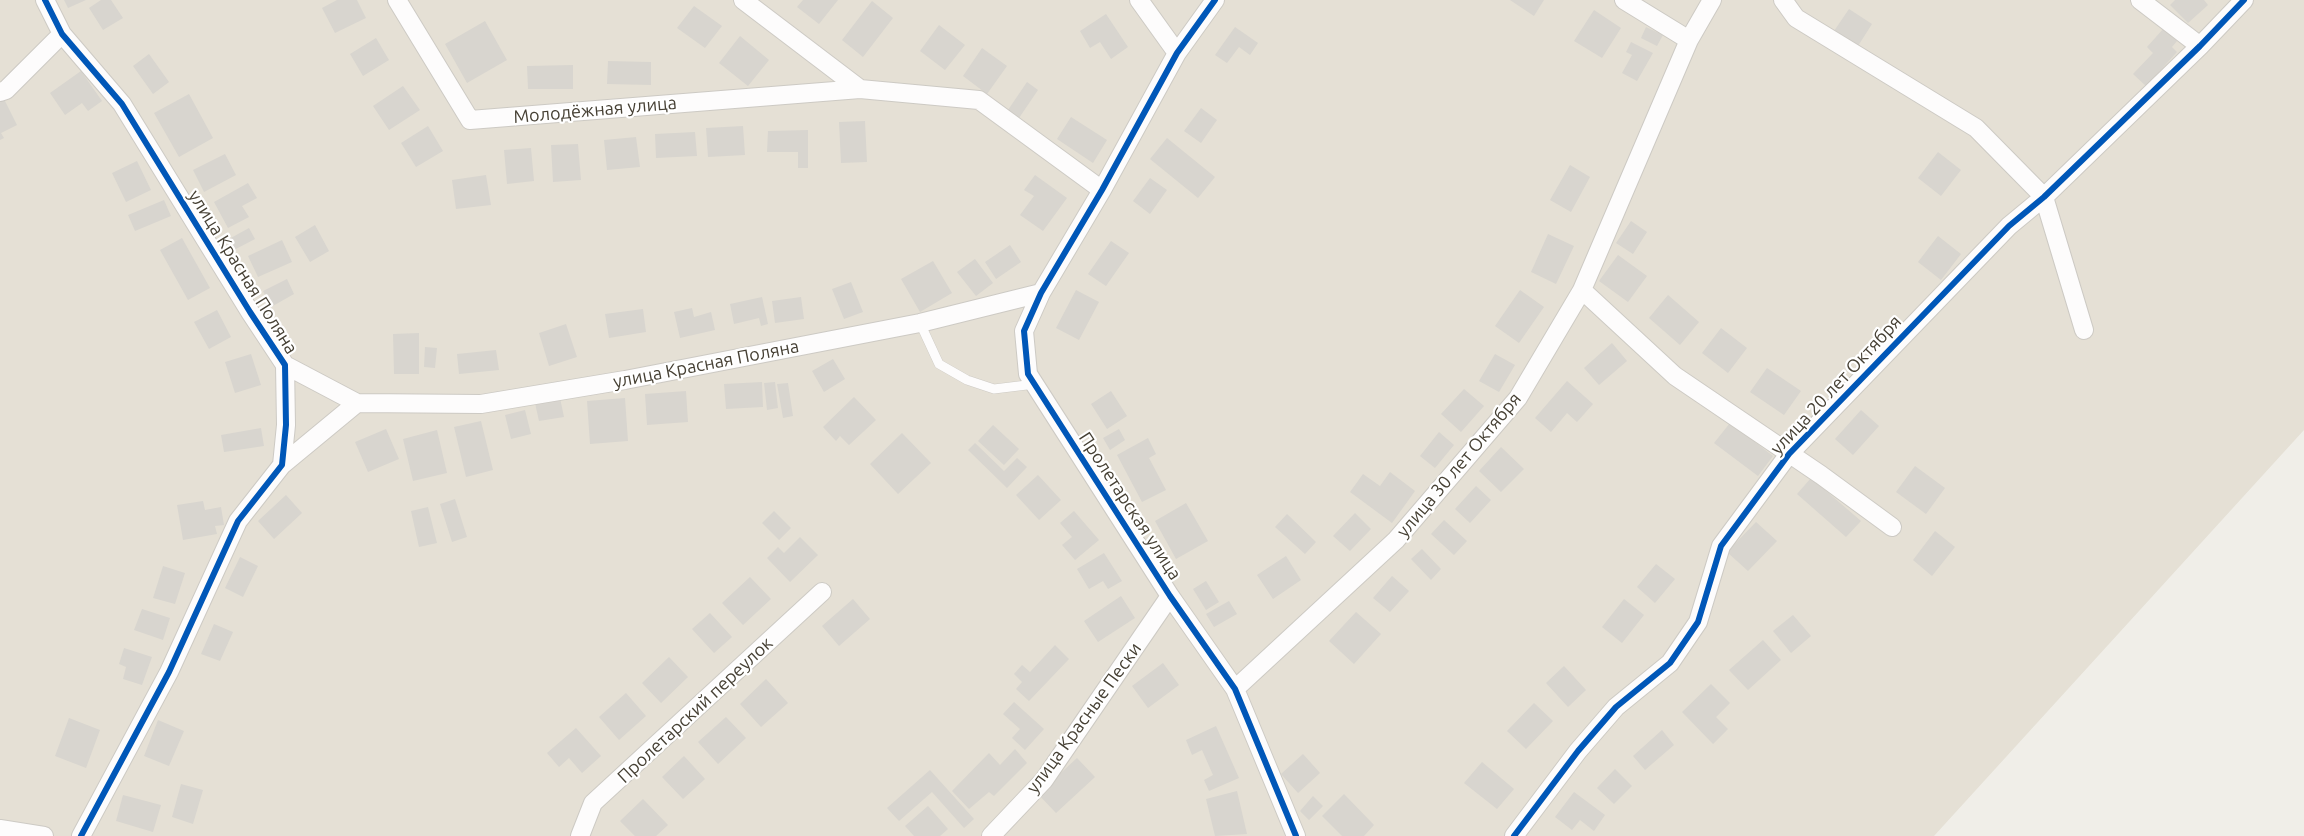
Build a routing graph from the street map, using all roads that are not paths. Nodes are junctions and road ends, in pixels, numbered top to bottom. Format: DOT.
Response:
graph roads {
  1 [pos="45,0"];
  2 [pos="397,0"];
  3 [pos="743,0"];
  4 [pos="1139,0"];
  5 [pos="1215,0"];
  6 [pos="1624,0"];
  7 [pos="1712,0"];
  8 [pos="1783,0"];
  9 [pos="2140,0"];
  10 [pos="2244,0"];
  11 [pos="62,34"];
  12 [pos="1689,40"];
  13 [pos="2200,46"];
  14 [pos="1177,53"];
  15 [pos="860,89"];
  16 [pos="0,92"];
  17 [pos="1102,190"];
  18 [pos="2044,196"];
  19 [pos="1582,290"];
  20 [pos="1041,293"];
  21 [pos="920,323"];
  22 [pos="2084,330"];
  23 [pos="285,365"];
  24 [pos="1035,384"];
  25 [pos="357,403"];
  26 [pos="1789,454"];
  27 [pos="282,465"];
  28 [pos="1892,527"];
  29 [pos="822,592"];
  30 [pos="1170,596"];
  31 [pos="1235,689"];
  32 [pos="0,829"];
  33 [pos="44,836"];
  34 [pos="81,836"];
  35 [pos="580,836"];
  36 [pos="992,836"];
  37 [pos="1296,836"];
  38 [pos="1514,836"];
  1 -- 11 [label="street, улица Красная Поляна"];
  2 -- 15 [label="street, Молодёжная улица"];
  3 -- 15 [label="street"];
  4 -- 14 [label="street"];
  5 -- 14 [label="street"];
  6 -- 12 [label="street"];
  7 -- 12 [label="street, улица 30 лет Октября"];
  8 -- 18 [label="street"];
  9 -- 13 [label="street"];
  10 -- 13 [label="street, улица 20 лет Октября"];
  11 -- 16 [label="street"];
  11 -- 23 [label="street, улица Красная Поляна"];
  12 -- 19 [label="street, улица 30 лет Октября"];
  13 -- 18 [label="street, улица 20 лет Октября"];
  14 -- 17 [label="street"];
  15 -- 17 [label="street, Молодёжная улица"];
  17 -- 20 [label="street, Пролетарская улица"];
  18 -- 22 [label="street"];
  18 -- 26 [label="street, улица 20 лет Октября"];
  19 -- 26 [label="street"];
  19 -- 31 [label="street, улица 30 лет Октября"];
  20 -- 21 [label="street, улица Красная Поляна"];
  20 -- 24 [label="street, Пролетарская улица"];
  21 -- 24 [label="lane"];
  21 -- 25 [label="street, улица Красная Поляна"];
  23 -- 25 [label="street"];
  23 -- 27 [label="street, улица Красная Поляна"];
  24 -- 30 [label="street, Пролетарская улица"];
  25 -- 27 [label="street"];
  26 -- 28 [label="street"];
  26 -- 38 [label="street, улица 20 лет Октября"];
  27 -- 34 [label="street"];
  29 -- 35 [label="street, Пролетарский переулок"];
  30 -- 31 [label="street, Пролетарская улица"];
  30 -- 36 [label="street, улица Красные Пески"];
  31 -- 37 [label="street, Пролетарская улица"];
  32 -- 33 [label="street"];
}
